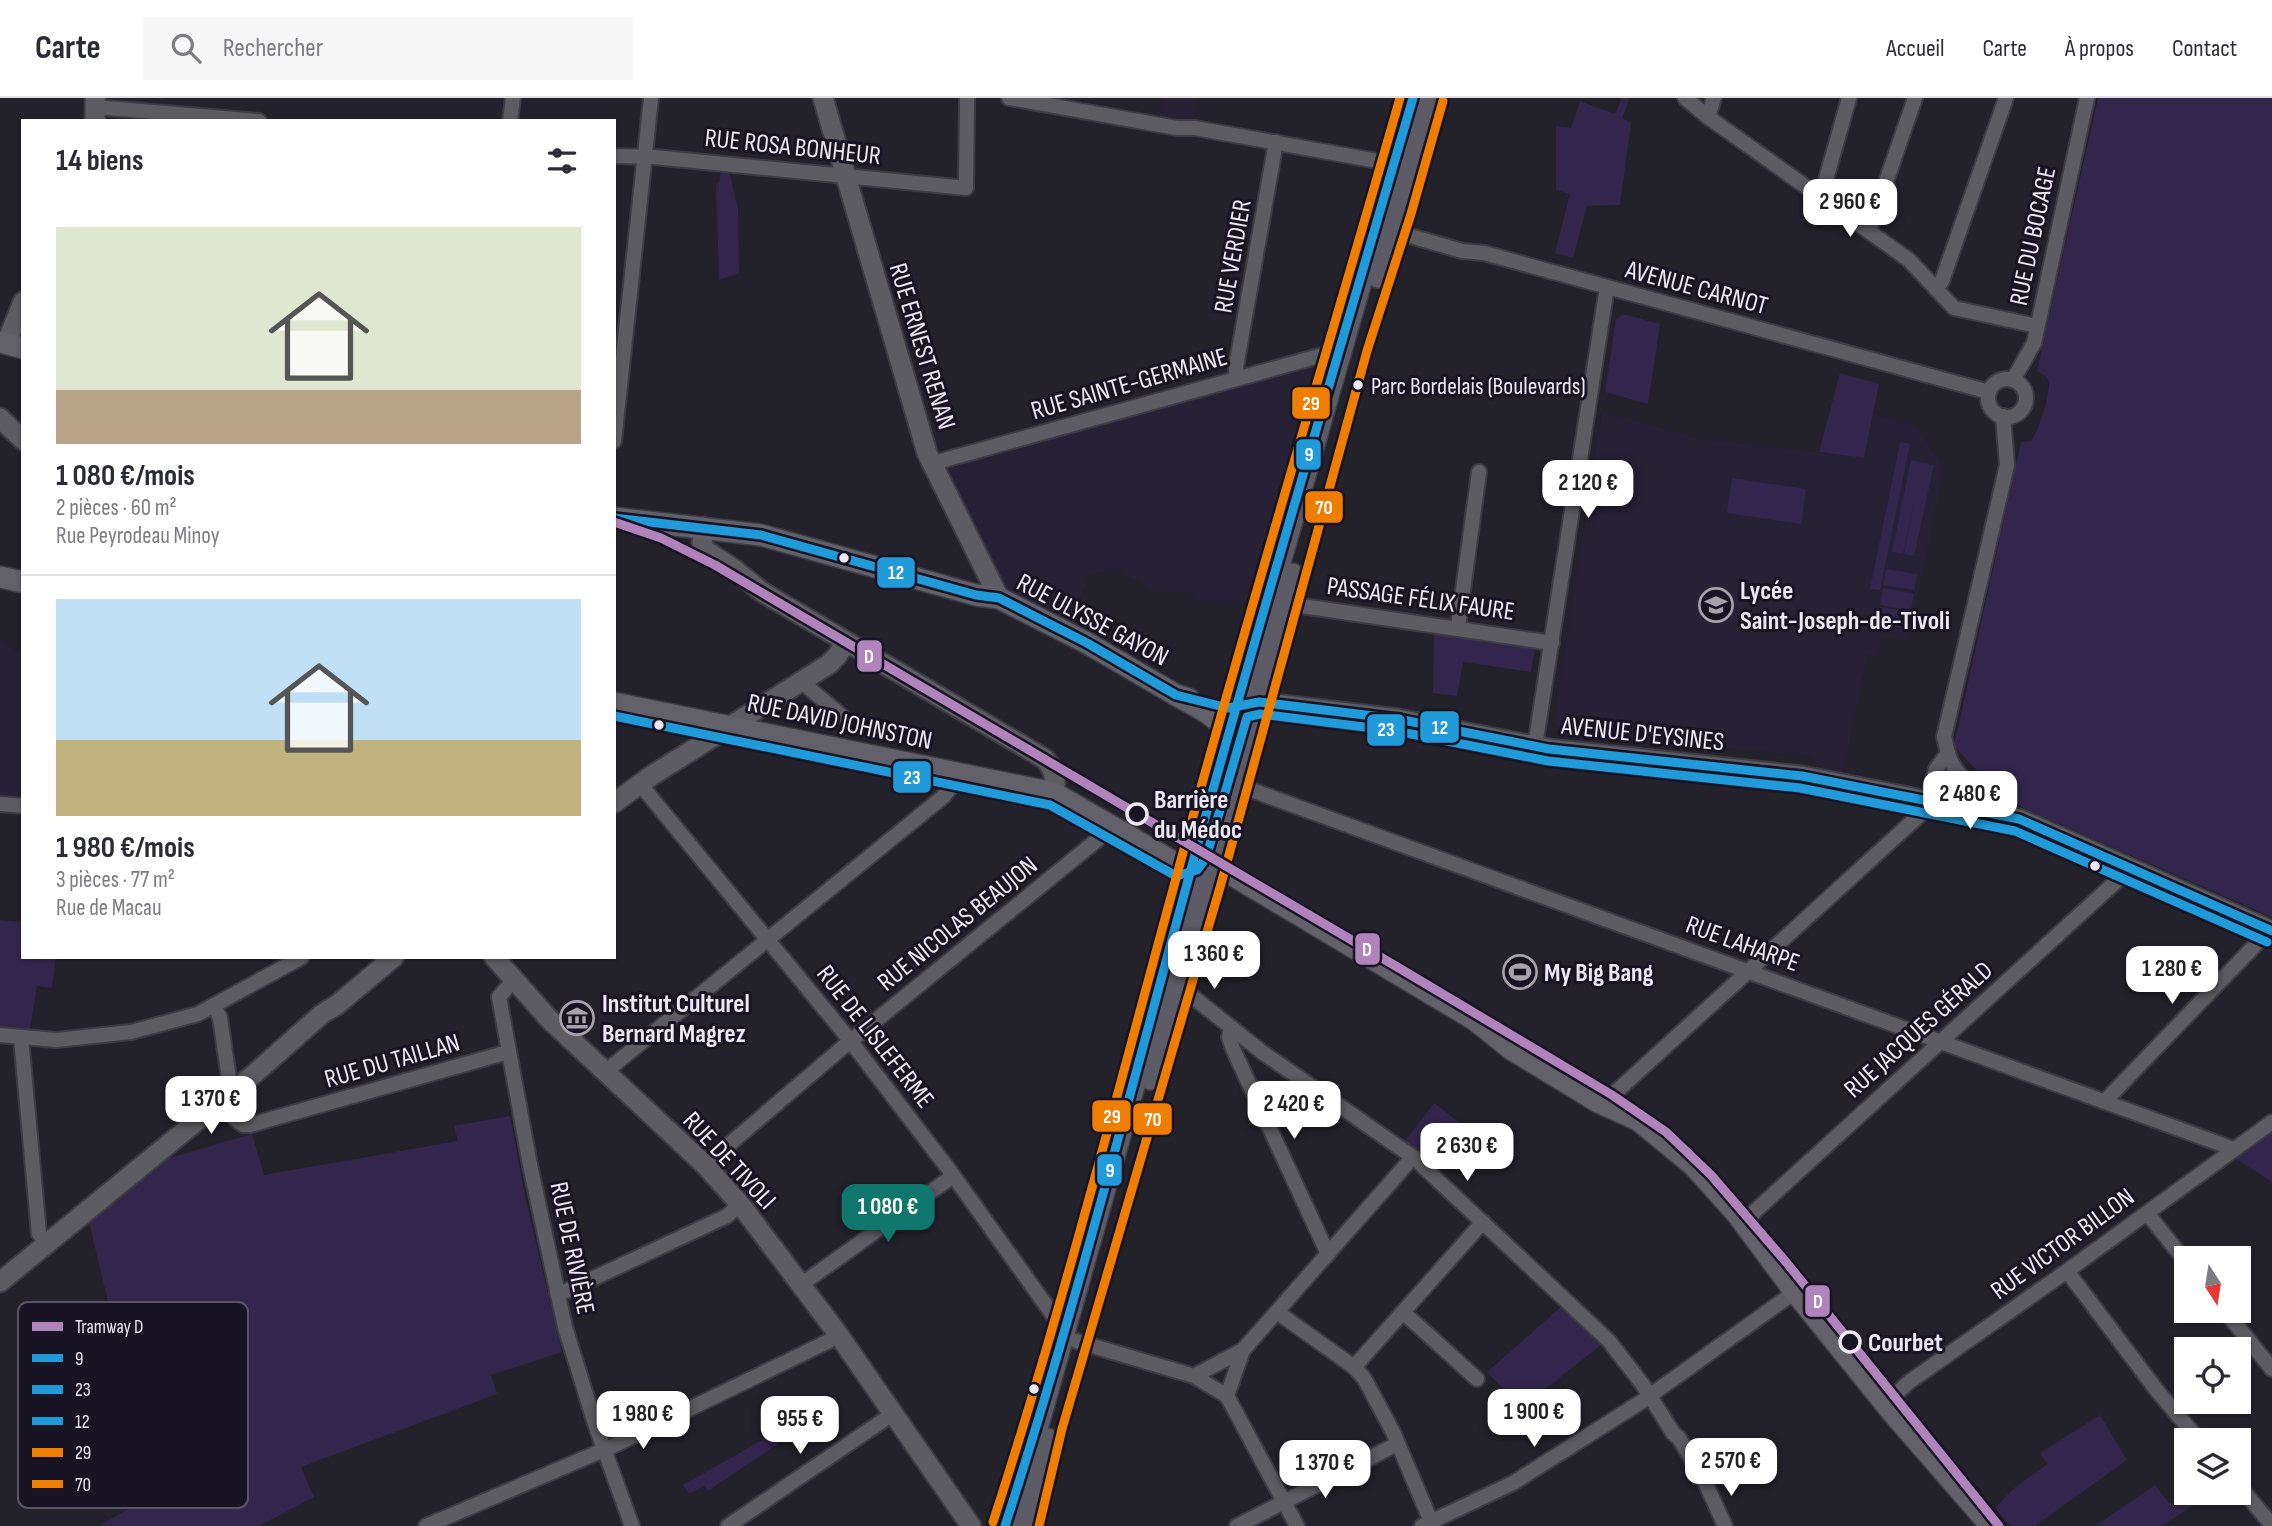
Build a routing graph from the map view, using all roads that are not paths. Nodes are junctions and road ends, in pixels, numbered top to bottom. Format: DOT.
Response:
graph roads {
  1 [pos="513,98"];
  2 [pos="650,98"];
  3 [pos="823,98"];
  4 [pos="967,98"];
  5 [pos="1009,98"];
  6 [pos="1413,98"];
  7 [pos="1430,98"];
  8 [pos="1685,98"];
  9 [pos="1714,98"];
  10 [pos="1849,98"];
  11 [pos="1915,98"];
  12 [pos="2006,98"];
  13 [pos="2087,98"];
  14 [pos="1087,105"];
  15 [pos="95,109"];
  16 [pos="1708,117"];
  17 [pos="232,119"];
  18 [pos="510,119"];
  19 [pos="1276,142"];
  20 [pos="616,156"];
  21 [pos="645,157"];
  22 [pos="1394,164"];
  23 [pos="845,176"];
  24 [pos="1821,197"];
  25 [pos="1869,231"];
  26 [pos="1383,234"];
  27 [pos="1607,288"];
  28 [pos="1936,289"];
  29 [pos="21,307"];
  30 [pos="2037,326"];
  31 [pos="8,340"];
  32 [pos="1341,350"];
  33 [pos="1237,378"];
  34 [pos="2012,380"];
  35 [pos="1989,392"];
  36 [pos="2003,416"];
  37 [pos="0,418"];
  38 [pos="616,423"];
  39 [pos="21,438"];
  40 [pos="932,465"];
  41 [pos="1479,472"];
  42 [pos="616,518"];
  43 [pos="703,527"];
  44 [pos="999,598"];
  45 [pos="1285,600"];
  46 [pos="1458,627"];
  47 [pos="846,642"];
  48 [pos="1552,643"];
  49 [pos="804,680"];
  50 [pos="1176,695"];
  51 [pos="616,703"];
  52 [pos="1248,705"];
  53 [pos="842,716"];
  54 [pos="728,727"];
  55 [pos="1229,735"];
  56 [pos="1535,746"];
  57 [pos="1948,753"];
  58 [pos="955,773"];
  59 [pos="640,784"];
  60 [pos="1235,784"];
  61 [pos="1054,793"];
  62 [pos="1928,801"];
  63 [pos="616,802"];
  64 [pos="0,804"];
  65 [pos="21,806"];
  66 [pos="2019,820"];
  67 [pos="1111,825"];
  68 [pos="1193,867"];
  69 [pos="2126,867"];
  70 [pos="2269,929"];
  71 [pos="768,940"];
  72 [pos="298,959"];
  73 [pos="392,959"];
  74 [pos="496,959"];
  75 [pos="1186,961"];
  76 [pos="1748,971"];
  77 [pos="514,980"];
  78 [pos="1179,990"];
  79 [pos="1157,1000"];
  80 [pos="214,1005"];
  81 [pos="1231,1027"];
  82 [pos="0,1035"];
  83 [pos="21,1038"];
  84 [pos="851,1041"];
  85 [pos="1941,1042"];
  86 [pos="508,1052"];
  87 [pos="605,1072"];
  88 [pos="231,1094"];
  89 [pos="2104,1102"];
  90 [pos="1601,1103"];
  91 [pos="2272,1122"];
  92 [pos="2234,1149"];
  93 [pos="1413,1157"];
  94 [pos="705,1166"];
  95 [pos="953,1176"];
  96 [pos="740,1204"];
  97 [pos="2147,1213"];
  98 [pos="1483,1222"];
  99 [pos="1750,1230"];
  100 [pos="47,1244"];
  101 [pos="2174,1247"];
  102 [pos="1328,1254"];
  103 [pos="2067,1271"];
  104 [pos="0,1282"];
  105 [pos="802,1284"];
  106 [pos="1795,1292"];
  107 [pos="557,1293"];
  108 [pos="1277,1312"];
  109 [pos="1403,1312"];
  110 [pos="2235,1323"];
  111 [pos="1071,1332"];
  112 [pos="838,1334"];
  113 [pos="1242,1350"];
  114 [pos="1354,1367"];
  115 [pos="2272,1369"];
  116 [pos="1194,1376"];
  117 [pos="1477,1379"];
  118 [pos="1650,1395"];
  119 [pos="1227,1396"];
  120 [pos="1891,1411"];
  121 [pos="894,1413"];
  122 [pos="2189,1428"];
  123 [pos="1397,1444"];
  124 [pos="604,1450"];
  125 [pos="2251,1500"];
  126 [pos="1284,1501"];
  127 [pos="1429,1525"];
  128 [pos="2272,1525"];
  129 [pos="426,1526"];
  130 [pos="632,1526"];
  131 [pos="727,1526"];
  132 [pos="971,1526"];
  133 [pos="1005,1526"];
  134 [pos="1026,1526"];
  135 [pos="1237,1526"];
  136 [pos="1297,1526"];
  137 [pos="1725,1526"];
  138 [pos="1991,1526"];
  1 -- 18 [label="street"];
  2 -- 21 [label="street"];
  3 -- 23 [label="street, RUE ERNEST RENAN"];
  4 -- 23 [label="street, RUE ROSA BONHEUR"];
  5 -- 14 [label="street"];
  6 -- 22 [label="main road"];
  7 -- 26 [label="main road"];
  8 -- 16 [label="street"];
  9 -- 16 [label="street"];
  10 -- 24 [label="street"];
  11 -- 25 [label="street"];
  12 -- 28 [label="street"];
  13 -- 30 [label="street, RUE DU BOCAGE"];
  14 -- 19 [label="street"];
  15 -- 17 [label="street"];
  16 -- 24 [label="street"];
  19 -- 22 [label="street"];
  19 -- 33 [label="street, RUE VERDIER"];
  20 -- 21 [label="street, RUE ROSA BONHEUR"];
  21 -- 23 [label="street, RUE ROSA BONHEUR"];
  21 -- 38 [label="street"];
  22 -- 26 [label="main road"];
  23 -- 40 [label="street, RUE ERNEST RENAN"];
  24 -- 25 [label="street"];
  25 -- 28 [label="street"];
  26 -- 27 [label="street, AVENUE CARNOT"];
  26 -- 32 [label="main road"];
  26 -- 45 [label="main road"];
  27 -- 35 [label="street, AVENUE CARNOT"];
  27 -- 48 [label="street"];
  28 -- 30 [label="street"];
  29 -- 31 [label="street"];
  30 -- 34 [label="street, RUE DU BOCAGE"];
  32 -- 33 [label="street, RUE SAINTE-GERMAINE"];
  32 -- 52 [label="main road"];
  33 -- 40 [label="street, RUE SAINTE-GERMAINE"];
  34 -- 35 [label="street"];
  34 -- 36 [label="street"];
  35 -- 36 [label="street"];
  36 -- 57 [label="street"];
  37 -- 39 [label="street"];
  40 -- 44 [label="street, RUE ERNEST RENAN"];
  41 -- 46 [label="street"];
  42 -- 43 [label="main road, RUE ULYSSE GAYON"];
  43 -- 44 [label="main road, RUE ULYSSE GAYON"];
  43 -- 47 [label="street"];
  44 -- 50 [label="main road, RUE ULYSSE GAYON"];
  45 -- 46 [label="street, PASSAGE FÉLIX FAURE"];
  45 -- 52 [label="main road"];
  46 -- 48 [label="street, PASSAGE FÉLIX FAURE"];
  47 -- 49 [label="street"];
  47 -- 61 [label="street"];
  48 -- 56 [label="street"];
  49 -- 53 [label="street"];
  49 -- 54 [label="street"];
  50 -- 52 [label="main road, RUE ULYSSE GAYON"];
  50 -- 55 [label="main road, RUE ULYSSE GAYON"];
  51 -- 54 [label="main road, RUE DAVID JOHNSTON"];
  52 -- 55 [label="main road"];
  52 -- 56 [label="street, AVENUE D'EYSINES"];
  52 -- 60 [label="main road"];
  54 -- 58 [label="main road, RUE DAVID JOHNSTON"];
  54 -- 59 [label="street"];
  55 -- 68 [label="main road"];
  56 -- 62 [label="street, AVENUE D'EYSINES"];
  57 -- 62 [label="street"];
  57 -- 66 [label="street, AVENUE D'EYSINES"];
  58 -- 61 [label="main road, RUE DAVID JOHNSTON"];
  58 -- 71 [label="street"];
  59 -- 63 [label="street"];
  59 -- 71 [label="street, RUE DE LISLEFERME"];
  60 -- 68 [label="main road"];
  60 -- 76 [label="street, RUE LAHARPE"];
  61 -- 67 [label="main road, RUE DAVID JOHNSTON"];
  62 -- 66 [label="street, AVENUE D'EYSINES"];
  62 -- 76 [label="street"];
  64 -- 65 [label="street"];
  66 -- 69 [label="street, AVENUE D'EYSINES"];
  67 -- 68 [label="main road, RUE DAVID JOHNSTON"];
  67 -- 84 [label="street, RUE NICOLAS BEAUJON"];
  68 -- 75 [label="main road"];
  68 -- 75 [label="main road"];
  68 -- 79 [label="main road"];
  68 -- 90 [label="main road, RUE DAVID JOHNSTON"];
  69 -- 70 [label="street, AVENUE D'EYSINES"];
  69 -- 85 [label="street, RUE JACQUES GÉRALD"];
  70 -- 89 [label="street"];
  71 -- 84 [label="street, RUE DE LISLEFERME"];
  71 -- 87 [label="street"];
  72 -- 80 [label="street"];
  73 -- 88 [label="street"];
  74 -- 77 [label="street, RUE DE TIVOLI"];
  75 -- 78 [label="main road"];
  76 -- 85 [label="street, RUE LAHARPE"];
  76 -- 90 [label="street"];
  77 -- 86 [label="street, RUE DE RIVIÈRE"];
  77 -- 87 [label="street, RUE DE TIVOLI"];
  78 -- 79 [label="street"];
  78 -- 81 [label="street"];
  78 -- 111 [label="main road"];
  79 -- 111 [label="main road"];
  80 -- 83 [label="street"];
  80 -- 88 [label="street"];
  81 -- 93 [label="street"];
  81 -- 102 [label="street"];
  82 -- 83 [label="street"];
  83 -- 100 [label="street"];
  84 -- 94 [label="street, RUE NICOLAS BEAUJON"];
  84 -- 95 [label="street, RUE DE LISLEFERME"];
  85 -- 89 [label="street, RUE LAHARPE"];
  85 -- 99 [label="street, RUE JACQUES GÉRALD"];
  86 -- 88 [label="street, RUE DU TAILLAN"];
  86 -- 107 [label="street, RUE DE RIVIÈRE"];
  87 -- 94 [label="street, RUE DE TIVOLI"];
  88 -- 100 [label="street"];
  89 -- 92 [label="street, RUE LAHARPE"];
  90 -- 99 [label="main road, RUE DAVID JOHNSTON"];
  91 -- 92 [label="street, RUE VICTOR BILLON"];
  92 -- 97 [label="street, RUE VICTOR BILLON"];
  93 -- 98 [label="street"];
  93 -- 102 [label="street"];
  94 -- 96 [label="street, RUE DE TIVOLI"];
  95 -- 105 [label="street"];
  95 -- 111 [label="street, RUE DE LISLEFERME"];
  96 -- 105 [label="street, RUE DE TIVOLI"];
  96 -- 107 [label="street"];
  97 -- 101 [label="street"];
  97 -- 103 [label="street, RUE VICTOR BILLON"];
  98 -- 109 [label="street"];
  98 -- 118 [label="street"];
  99 -- 106 [label="main road, RUE DAVID JOHNSTON"];
  100 -- 104 [label="street"];
  102 -- 108 [label="street"];
  103 -- 120 [label="street, RUE VICTOR BILLON"];
  103 -- 122 [label="street"];
  105 -- 112 [label="street, RUE DE TIVOLI"];
  106 -- 118 [label="street"];
  106 -- 120 [label="main road, RUE DAVID JOHNSTON"];
  107 -- 124 [label="street, RUE DE RIVIÈRE"];
  108 -- 113 [label="street"];
  108 -- 114 [label="street"];
  109 -- 114 [label="street"];
  109 -- 117 [label="street"];
  110 -- 115 [label="street"];
  111 -- 116 [label="street"];
  111 -- 133 [label="main road"];
  111 -- 134 [label="main road"];
  112 -- 121 [label="street, RUE DE TIVOLI"];
  112 -- 124 [label="street"];
  113 -- 116 [label="street"];
  113 -- 119 [label="street"];
  114 -- 123 [label="street"];
  116 -- 119 [label="street"];
  118 -- 127 [label="street"];
  118 -- 137 [label="street"];
  119 -- 126 [label="street"];
  120 -- 138 [label="main road, RUE DAVID JOHNSTON"];
  121 -- 131 [label="street"];
  121 -- 132 [label="street, RUE DE TIVOLI"];
  123 -- 126 [label="street"];
  123 -- 127 [label="street"];
  124 -- 129 [label="street"];
  124 -- 130 [label="street, RUE DE RIVIÈRE"];
  125 -- 128 [label="street"];
  126 -- 135 [label="street"];
  126 -- 136 [label="street"];
}
